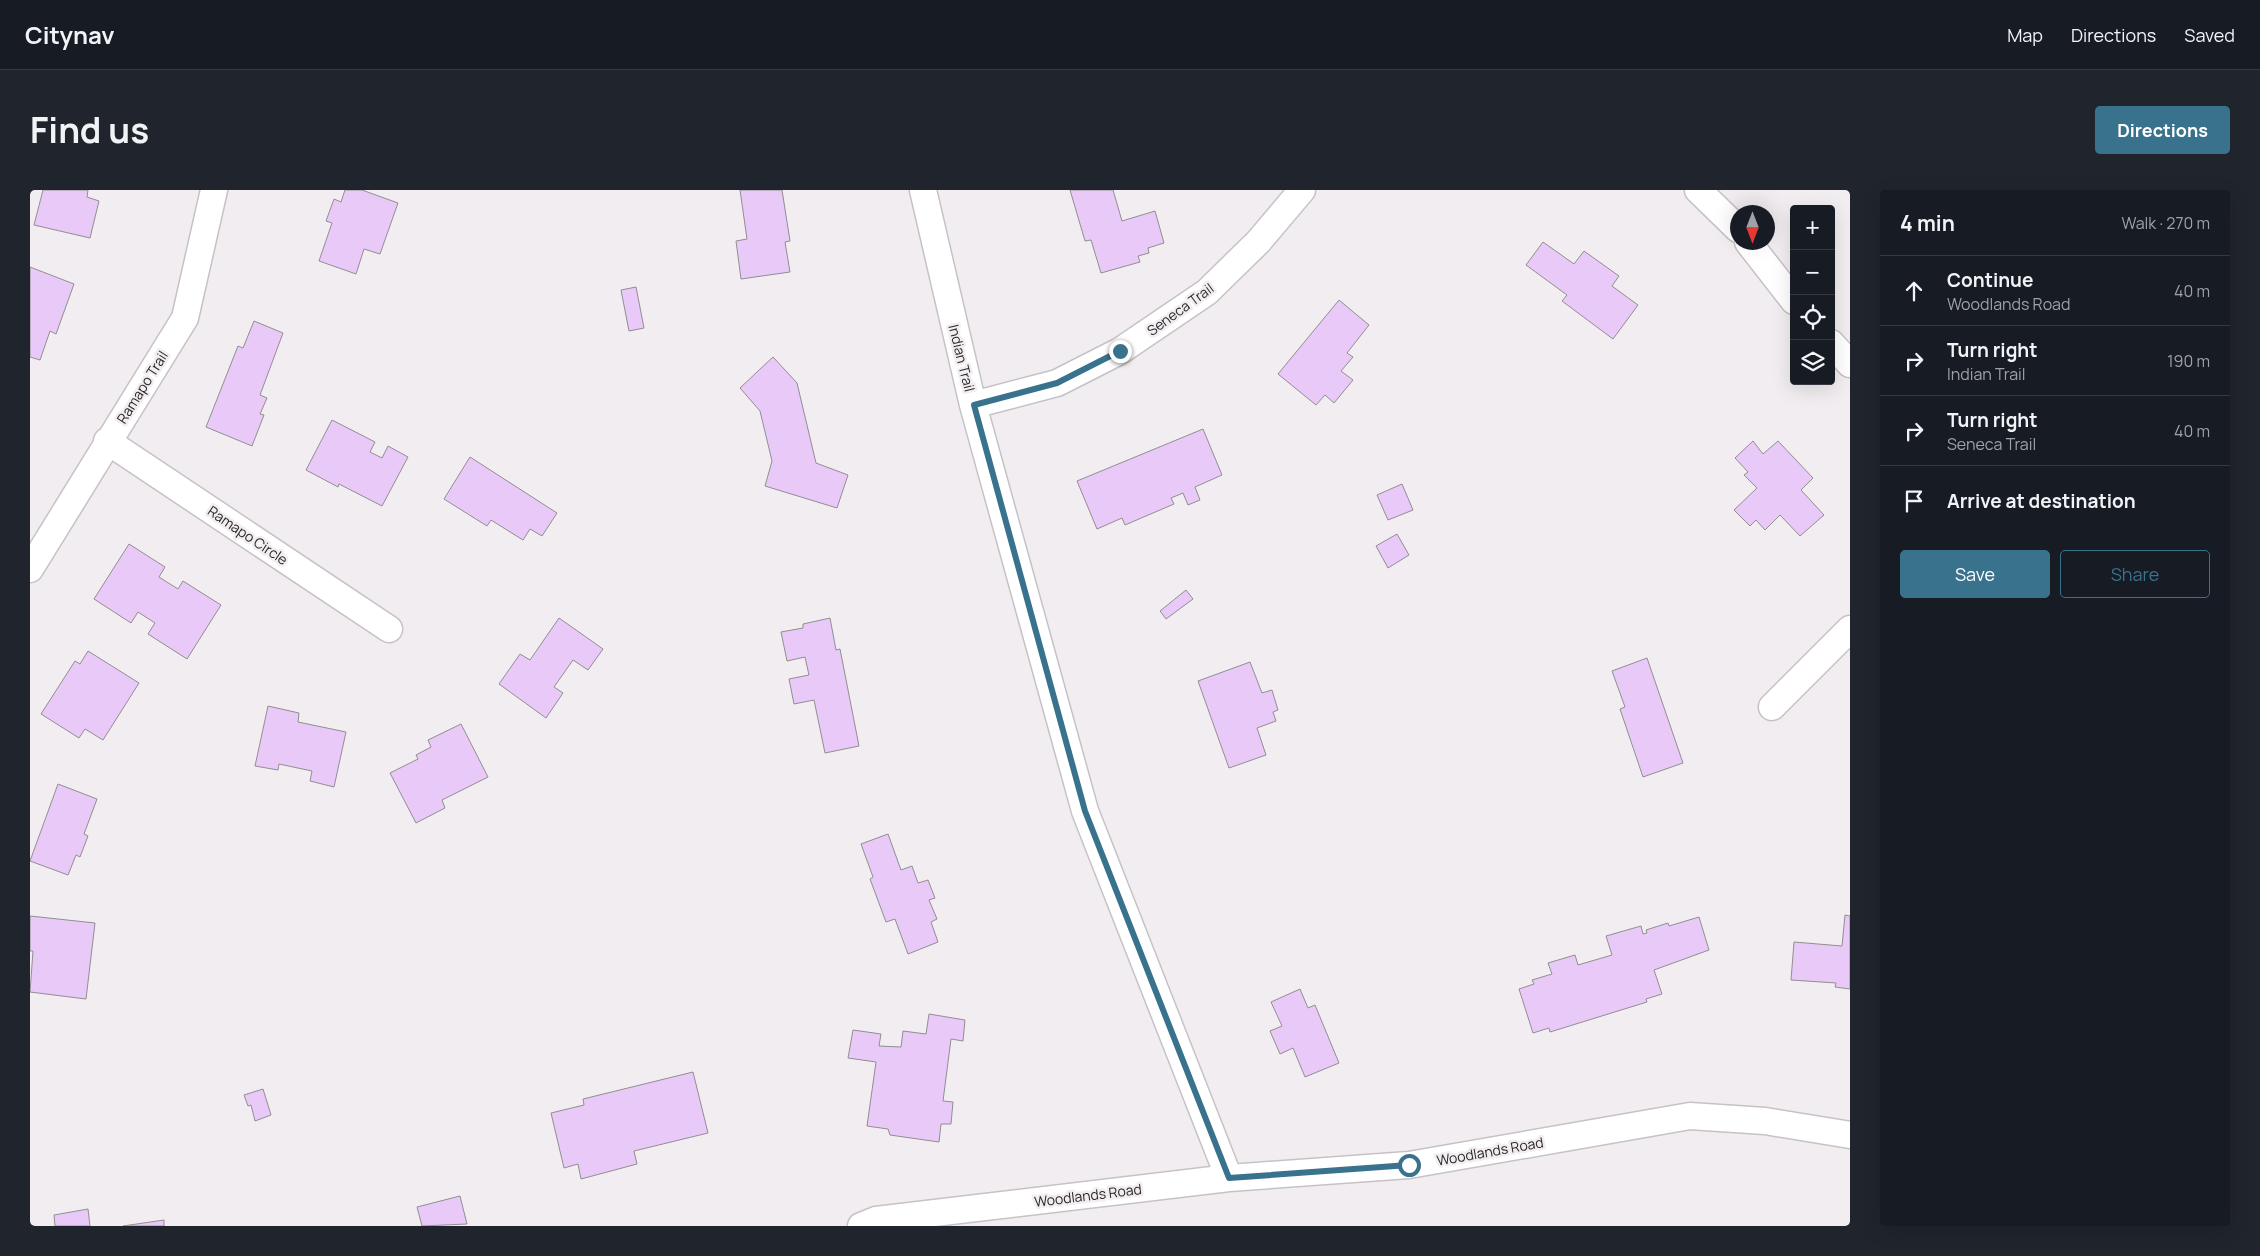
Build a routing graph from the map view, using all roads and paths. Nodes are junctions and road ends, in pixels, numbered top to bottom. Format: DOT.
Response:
graph roads {
  1 [pos="214,190"];
  2 [pos="923,190"];
  3 [pos="1302,190"];
  4 [pos="1698,190"];
  5 [pos="1730,221"];
  6 [pos="1754,250"];
  7 [pos="1790,296"];
  8 [pos="1835,347"];
  9 [pos="1850,364"];
  10 [pos="974,405"];
  11 [pos="107,442"];
  12 [pos="30,569"];
  13 [pos="389,629"];
  14 [pos="1850,629"];
  15 [pos="1772,707"];
  16 [pos="1850,1135"];
  17 [pos="1229,1178"];
  18 [pos="861,1226"];
  1 -- 11 [label="street, Ramapo Trail"];
  2 -- 10 [label="street, Indian Trail"];
  3 -- 10 [label="street, Seneca Trail"];
  4 -- 5 [label="street"];
  6 -- 7 [label="street"];
  8 -- 9 [label="street"];
  10 -- 17 [label="street, Indian Trail"];
  11 -- 12 [label="street, Ramapo Trail"];
  11 -- 13 [label="street, Ramapo Circle"];
  14 -- 15 [label="street"];
  16 -- 17 [label="street, Woodlands Road"];
  17 -- 18 [label="street, Woodlands Road"];
}
